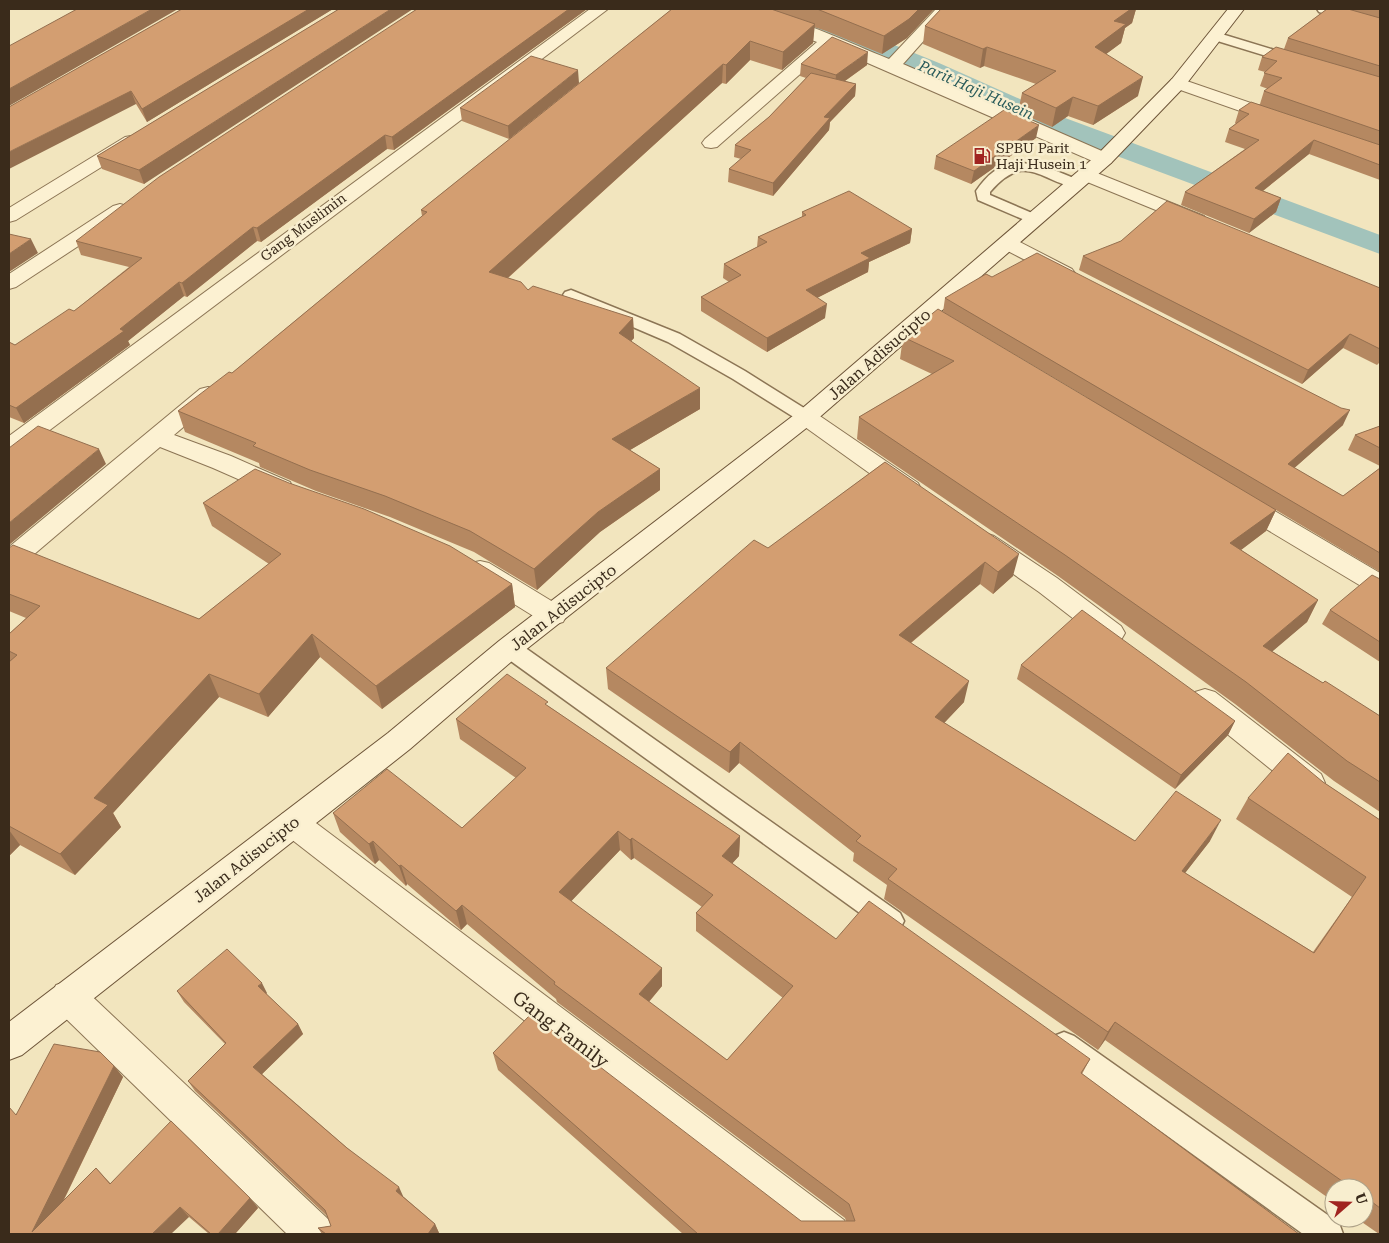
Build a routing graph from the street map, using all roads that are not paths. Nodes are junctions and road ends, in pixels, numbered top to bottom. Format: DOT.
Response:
graph roads {
  1 [pos="600,9"];
  2 [pos="722,9"];
  3 [pos="944,9"];
  4 [pos="1236,9"];
  5 [pos="1323,9"];
  6 [pos="772,13"];
  7 [pos="1380,27"];
  8 [pos="1215,36"];
  9 [pos="828,41"];
  10 [pos="899,59"];
  11 [pos="1304,63"];
  12 [pos="1178,83"];
  13 [pos="1297,125"];
  14 [pos="144,133"];
  15 [pos="711,143"];
  16 [pos="1093,169"];
  17 [pos="131,203"];
  18 [pos="9,216"];
  19 [pos="1034,219"];
  20 [pos="1216,228"];
  21 [pos="1006,243"];
  22 [pos="9,283"];
  23 [pos="1086,284"];
  24 [pos="571,295"];
  25 [pos="224,380"];
  26 [pos="806,417"];
  27 [pos="155,437"];
  28 [pos="9,448"];
  29 [pos="1221,490"];
  30 [pos="306,499"];
  31 [pos="929,503"];
  32 [pos="968,530"];
  33 [pos="9,561"];
  34 [pos="464,561"];
  35 [pos="1380,585"];
  36 [pos="553,615"];
  37 [pos="509,648"];
  38 [pos="1134,649"];
  39 [pos="1187,687"];
  40 [pos="1330,798"];
  41 [pos="293,823"];
  42 [pos="913,938"];
  43 [pos="68,997"];
  44 [pos="1043,1031"];
  45 [pos="9,1043"];
  46 [pos="315,1234"];
  47 [pos="830,1234"];
  48 [pos="1328,1234"];
  1 -- 28 [label="street, Gang Muslimin"];
  2 -- 6 [label="street"];
  3 -- 10 [label="street"];
  4 -- 8 [label="street"];
  5 -- 7 [label="lane"];
  6 -- 9 [label="street"];
  8 -- 11 [label="lane"];
  8 -- 12 [label="street"];
  9 -- 10 [label="street"];
  9 -- 15 [label="street"];
  10 -- 16 [label="street"];
  12 -- 13 [label="street"];
  12 -- 16 [label="street, Jalan Adisucipto"];
  14 -- 18 [label="street"];
  16 -- 19 [label="street, Jalan Adisucipto"];
  16 -- 19 [label="lane"];
  16 -- 20 [label="street"];
  17 -- 22 [label="street"];
  19 -- 21 [label="street, Jalan Adisucipto"];
  21 -- 23 [label="street"];
  21 -- 26 [label="street, Jalan Adisucipto"];
  24 -- 26 [label="lane"];
  25 -- 27 [label="street"];
  26 -- 31 [label="street"];
  26 -- 36 [label="street, Jalan Adisucipto"];
  27 -- 30 [label="street"];
  27 -- 33 [label="street"];
  29 -- 35 [label="street"];
  32 -- 38 [label="street"];
  34 -- 36 [label="street"];
  36 -- 37 [label="street, Jalan Adisucipto"];
  37 -- 41 [label="street, Jalan Adisucipto"];
  37 -- 42 [label="lane"];
  39 -- 40 [label="street"];
  41 -- 43 [label="street, Jalan Adisucipto"];
  41 -- 47 [label="street, Gang Family"];
  43 -- 45 [label="street, Jalan Adisucipto"];
  43 -- 46 [label="street"];
  44 -- 48 [label="lane"];
}
